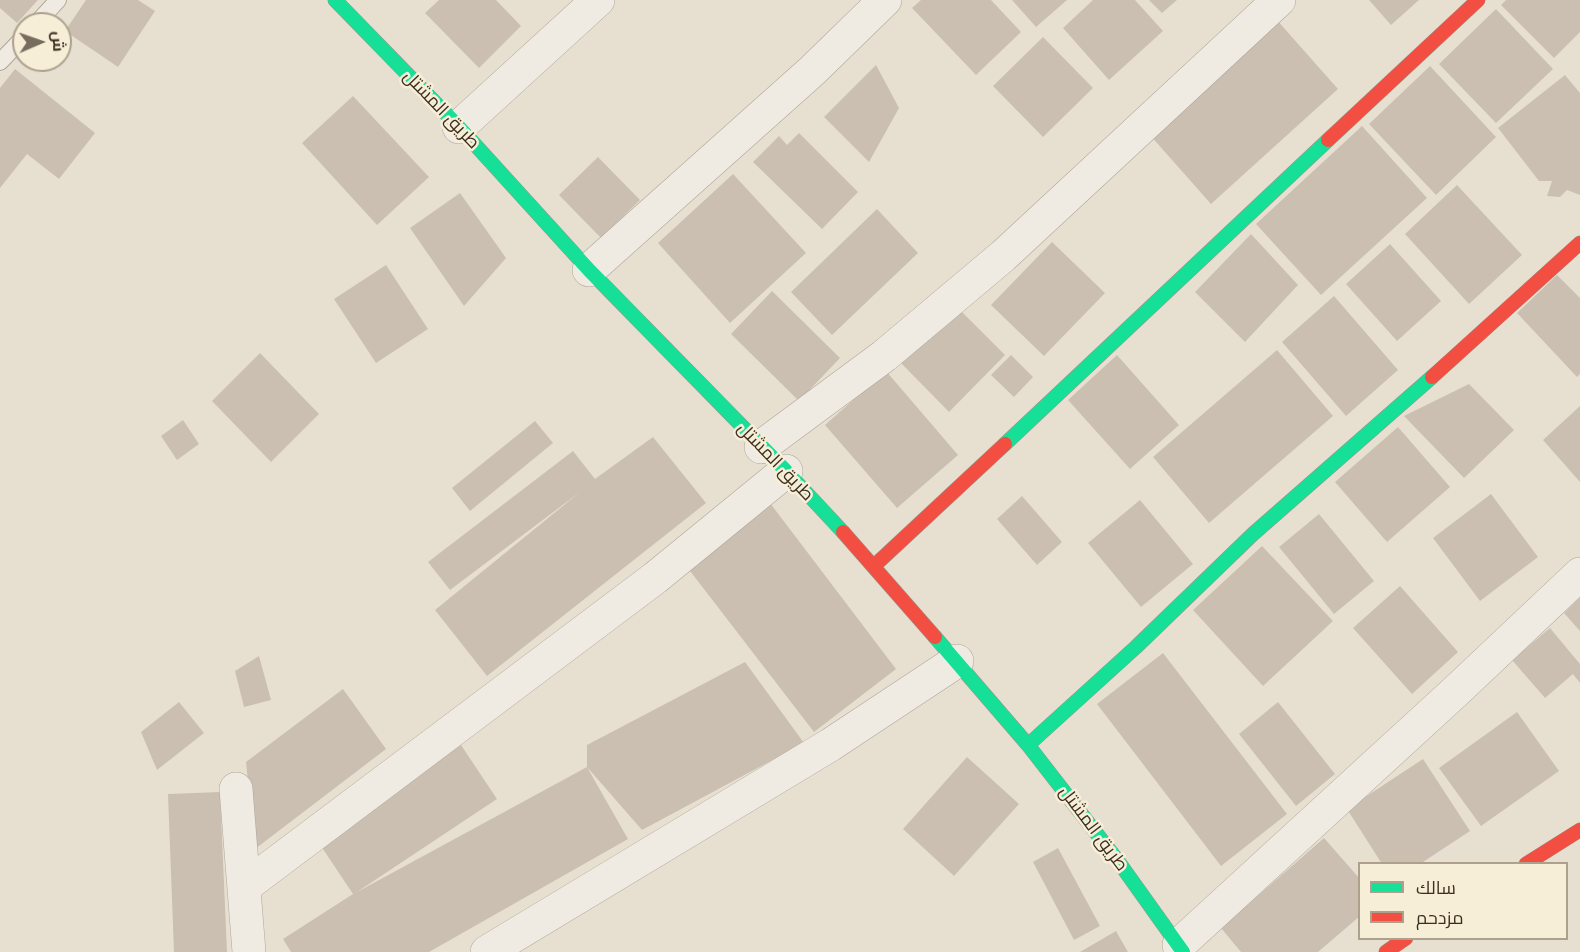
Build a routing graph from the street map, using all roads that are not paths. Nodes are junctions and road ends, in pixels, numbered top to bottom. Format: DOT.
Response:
graph roads {
  1 [pos="58,0"];
  2 [pos="335,0"];
  3 [pos="598,0"];
  4 [pos="885,0"];
  5 [pos="1279,0"];
  6 [pos="1478,0"];
  7 [pos="47,12"];
  8 [pos="12,50"];
  9 [pos="0,62"];
  10 [pos="459,127"];
  11 [pos="1580,243"];
  12 [pos="589,270"];
  13 [pos="761,447"];
  14 [pos="786,471"];
  15 [pos="874,566"];
  16 [pos="1580,574"];
  17 [pos="957,661"];
  18 [pos="1028,745"];
  19 [pos="236,789"];
  20 [pos="1580,830"];
  21 [pos="1529,862"];
  22 [pos="243,887"];
  23 [pos="1404,940"];
  24 [pos="1181,949"];
  25 [pos="249,952"];
  26 [pos="487,952"];
  27 [pos="1386,952"];
  1 -- 7 [label="lane"];
  2 -- 10 [label="street, طريق المشتل"];
  3 -- 10 [label="street"];
  4 -- 12 [label="street"];
  5 -- 13 [label="street"];
  6 -- 15 [label="street"];
  8 -- 9 [label="lane"];
  10 -- 12 [label="street, طريق المشتل"];
  11 -- 18 [label="street"];
  12 -- 13 [label="street, طريق المشتل"];
  13 -- 14 [label="street, طريق المشتل"];
  14 -- 15 [label="street, طريق المشتل"];
  14 -- 22 [label="street"];
  15 -- 17 [label="street, طريق المشتل"];
  16 -- 24 [label="street"];
  17 -- 18 [label="street, طريق المشتل"];
  17 -- 26 [label="street"];
  18 -- 24 [label="street, طريق المشتل"];
  19 -- 22 [label="street"];
  20 -- 21 [label="street"];
  22 -- 25 [label="street"];
  23 -- 27 [label="street"];
}
